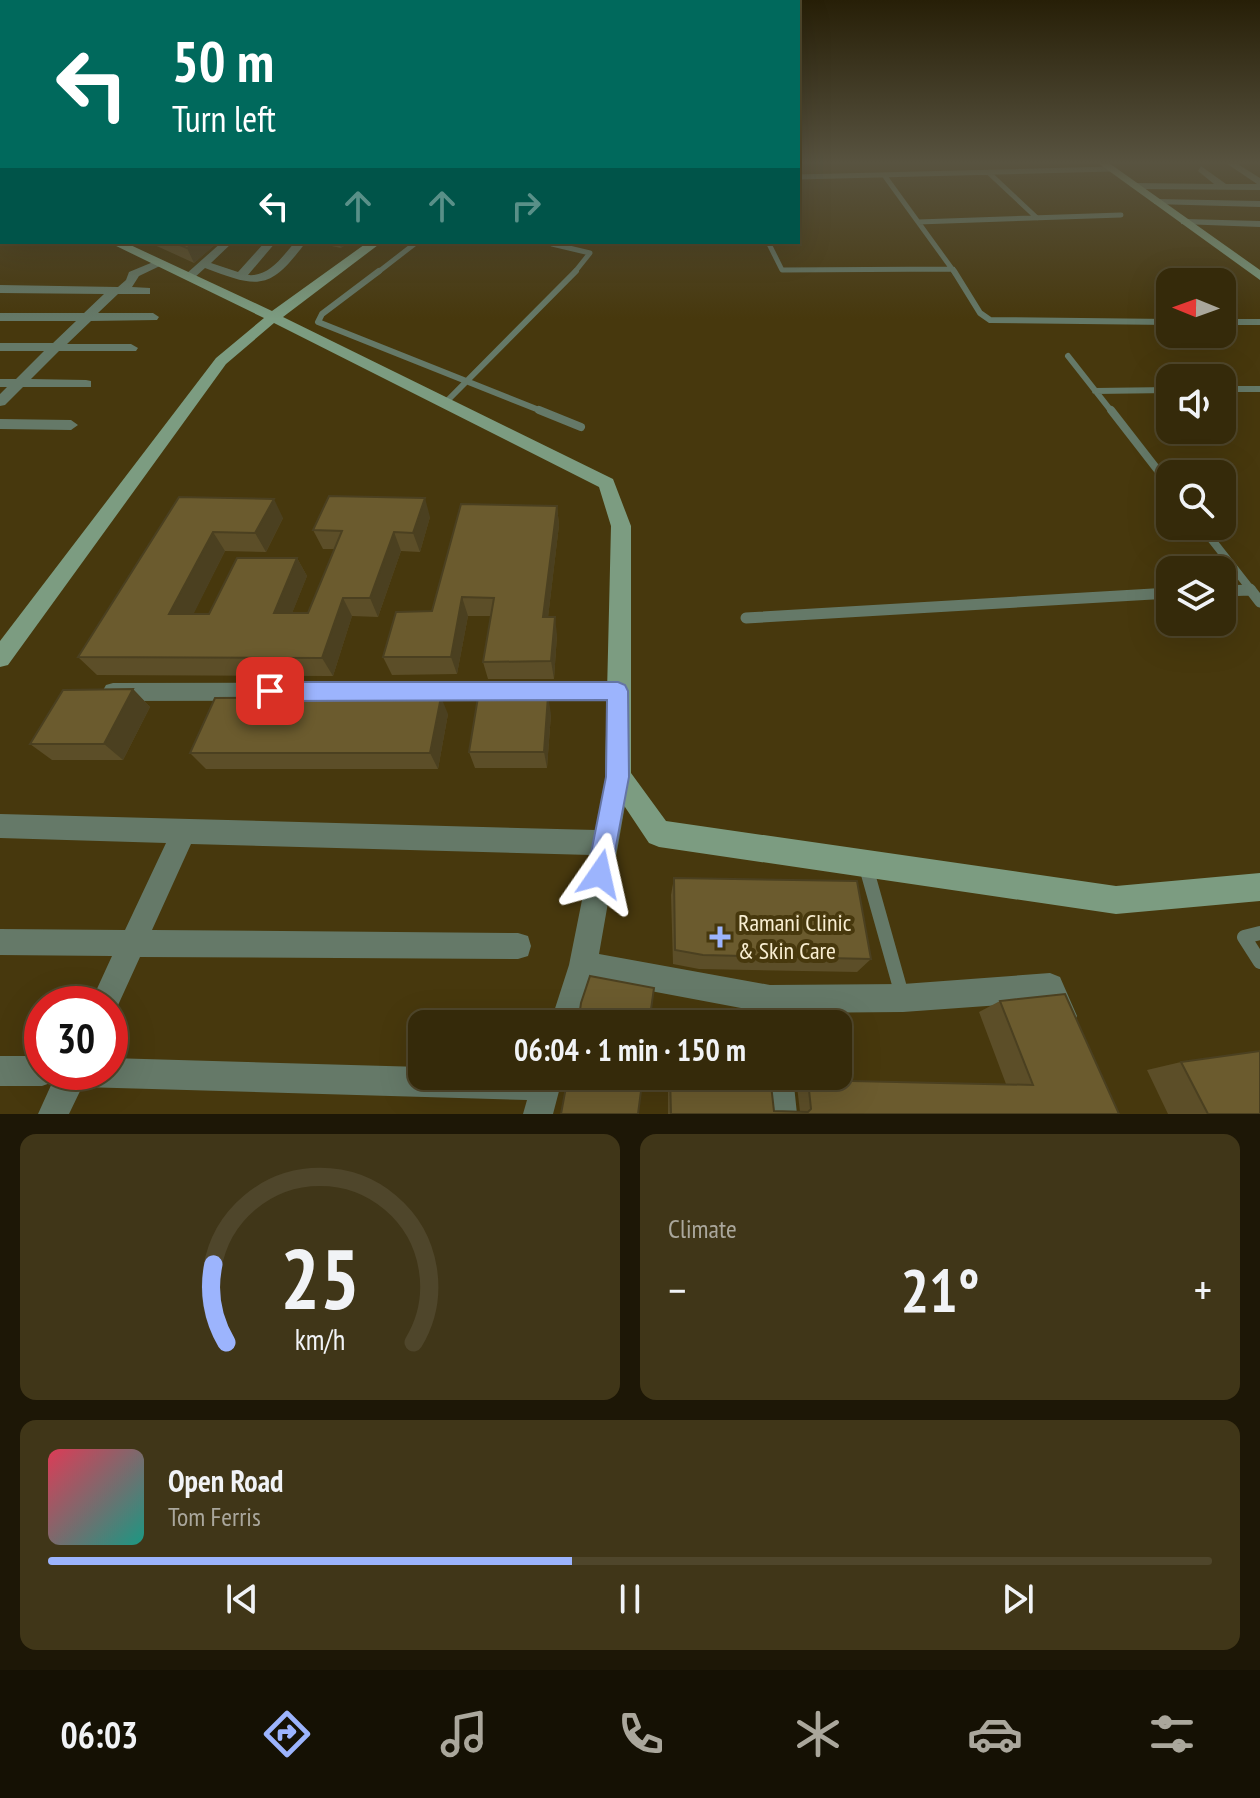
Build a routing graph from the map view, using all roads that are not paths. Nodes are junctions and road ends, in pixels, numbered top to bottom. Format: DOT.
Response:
graph roads {
  1 [pos="913,215"];
  2 [pos="1034,215"];
  3 [pos="1121,215"];
  4 [pos="1175,215"];
  5 [pos="1037,218"];
  6 [pos="918,222"];
  7 [pos="1185,222"];
  8 [pos="1260,224"];
  9 [pos="118,244"];
  10 [pos="226,244"];
  11 [pos="269,244"];
  12 [pos="299,244"];
  13 [pos="373,244"];
  14 [pos="414,244"];
  15 [pos="552,244"];
  16 [pos="769,244"];
  17 [pos="158,263"];
  18 [pos="953,269"];
  19 [pos="197,270"];
  20 [pos="1260,276"];
  21 [pos="240,277"];
  22 [pos="0,289"];
  23 [pos="114,290"];
  24 [pos="146,291"];
  25 [pos="0,317"];
  26 [pos="88,317"];
  27 [pos="153,317"];
  28 [pos="271,319"];
  29 [pos="1156,322"];
  30 [pos="1236,322"];
  31 [pos="1260,322"];
  32 [pos="0,347"];
  33 [pos="55,347"];
  34 [pos="131,348"];
  35 [pos="1068,356"];
  36 [pos="0,383"];
  37 [pos="19,383"];
  38 [pos="466,383"];
  39 [pos="86,384"];
  40 [pos="1236,389"];
  41 [pos="1260,389"];
  42 [pos="1156,390"];
  43 [pos="1095,391"];
  44 [pos="0,402"];
  45 [pos="445,403"];
  46 [pos="0,424"];
  47 [pos="71,425"];
  48 [pos="581,427"];
  49 [pos="1156,468"];
  50 [pos="1212,540"];
  51 [pos="1251,590"];
  52 [pos="1236,591"];
  53 [pos="1156,594"];
  54 [pos="1260,602"];
  55 [pos="746,618"];
  56 [pos="0,658"];
  57 [pos="618,691"];
  58 [pos="112,692"];
  59 [pos="618,777"];
  60 [pos="0,826"];
  61 [pos="184,831"];
  62 [pos="605,843"];
  63 [pos="866,863"];
  64 [pos="1260,887"];
  65 [pos="1260,933"];
  66 [pos="0,942"];
  67 [pos="132,943"];
  68 [pos="518,946"];
  69 [pos="1260,962"];
  70 [pos="583,965"];
  71 [pos="112,986"];
  72 [pos="903,998"];
  73 [pos="569,1010"];
  74 [pos="764,1010"];
  75 [pos="791,1010"];
  76 [pos="1074,1043"];
  77 [pos="0,1071"];
  78 [pos="24,1071"];
  79 [pos="128,1074"];
  80 [pos="64,1090"];
  81 [pos="779,1090"];
  82 [pos="544,1092"];
  83 [pos="53,1114"];
  84 [pos="782,1114"];
  1 -- 6 [label="lane"];
  2 -- 5 [label="lane"];
  3 -- 5 [label="lane"];
  4 -- 7 [label="street"];
  5 -- 6 [label="lane"];
  6 -- 18 [label="lane"];
  7 -- 8 [label="street"];
  7 -- 20 [label="street"];
  9 -- 17 [label="street"];
  10 -- 19 [label="street"];
  11 -- 21 [label="street"];
  12 -- 21 [label="street"];
  13 -- 28 [label="street"];
  14 -- 38 [label="lane"];
  15 -- 38 [label="lane"];
  16 -- 18 [label="lane"];
  17 -- 19 [label="street"];
  17 -- 23 [label="street"];
  18 -- 29 [label="lane"];
  19 -- 21 [label="street"];
  19 -- 28 [label="street"];
  22 -- 23 [label="street"];
  23 -- 24 [label="street"];
  23 -- 26 [label="street"];
  25 -- 26 [label="street"];
  26 -- 27 [label="street"];
  26 -- 33 [label="street"];
  28 -- 45 [label="street"];
  28 -- 56 [label="street"];
  30 -- 31 [label="lane"];
  32 -- 33 [label="street"];
  33 -- 34 [label="street"];
  33 -- 37 [label="street"];
  35 -- 43 [label="lane"];
  36 -- 37 [label="street"];
  37 -- 39 [label="street"];
  37 -- 44 [label="street"];
  38 -- 45 [label="lane"];
  38 -- 48 [label="lane"];
  40 -- 41 [label="lane"];
  42 -- 43 [label="lane"];
  43 -- 49 [label="lane"];
  45 -- 57 [label="street"];
  46 -- 47 [label="street"];
  50 -- 51 [label="lane"];
  51 -- 52 [label="lane"];
  51 -- 54 [label="lane"];
  53 -- 55 [label="lane"];
  57 -- 58 [label="street"];
  57 -- 59 [label="street"];
  59 -- 62 [label="street"];
  59 -- 63 [label="street"];
  60 -- 61 [label="street"];
  61 -- 62 [label="street"];
  61 -- 67 [label="street"];
  62 -- 70 [label="street"];
  63 -- 64 [label="street"];
  63 -- 72 [label="lane"];
  65 -- 69 [label="lane"];
  66 -- 67 [label="street"];
  67 -- 68 [label="street"];
  67 -- 71 [label="street"];
  70 -- 73 [label="street"];
  70 -- 74 [label="street"];
  72 -- 75 [label="street"];
  72 -- 76 [label="street"];
  77 -- 78 [label="street"];
  79 -- 82 [label="street"];
  80 -- 83 [label="street"];
  81 -- 84 [label="street"];
}
